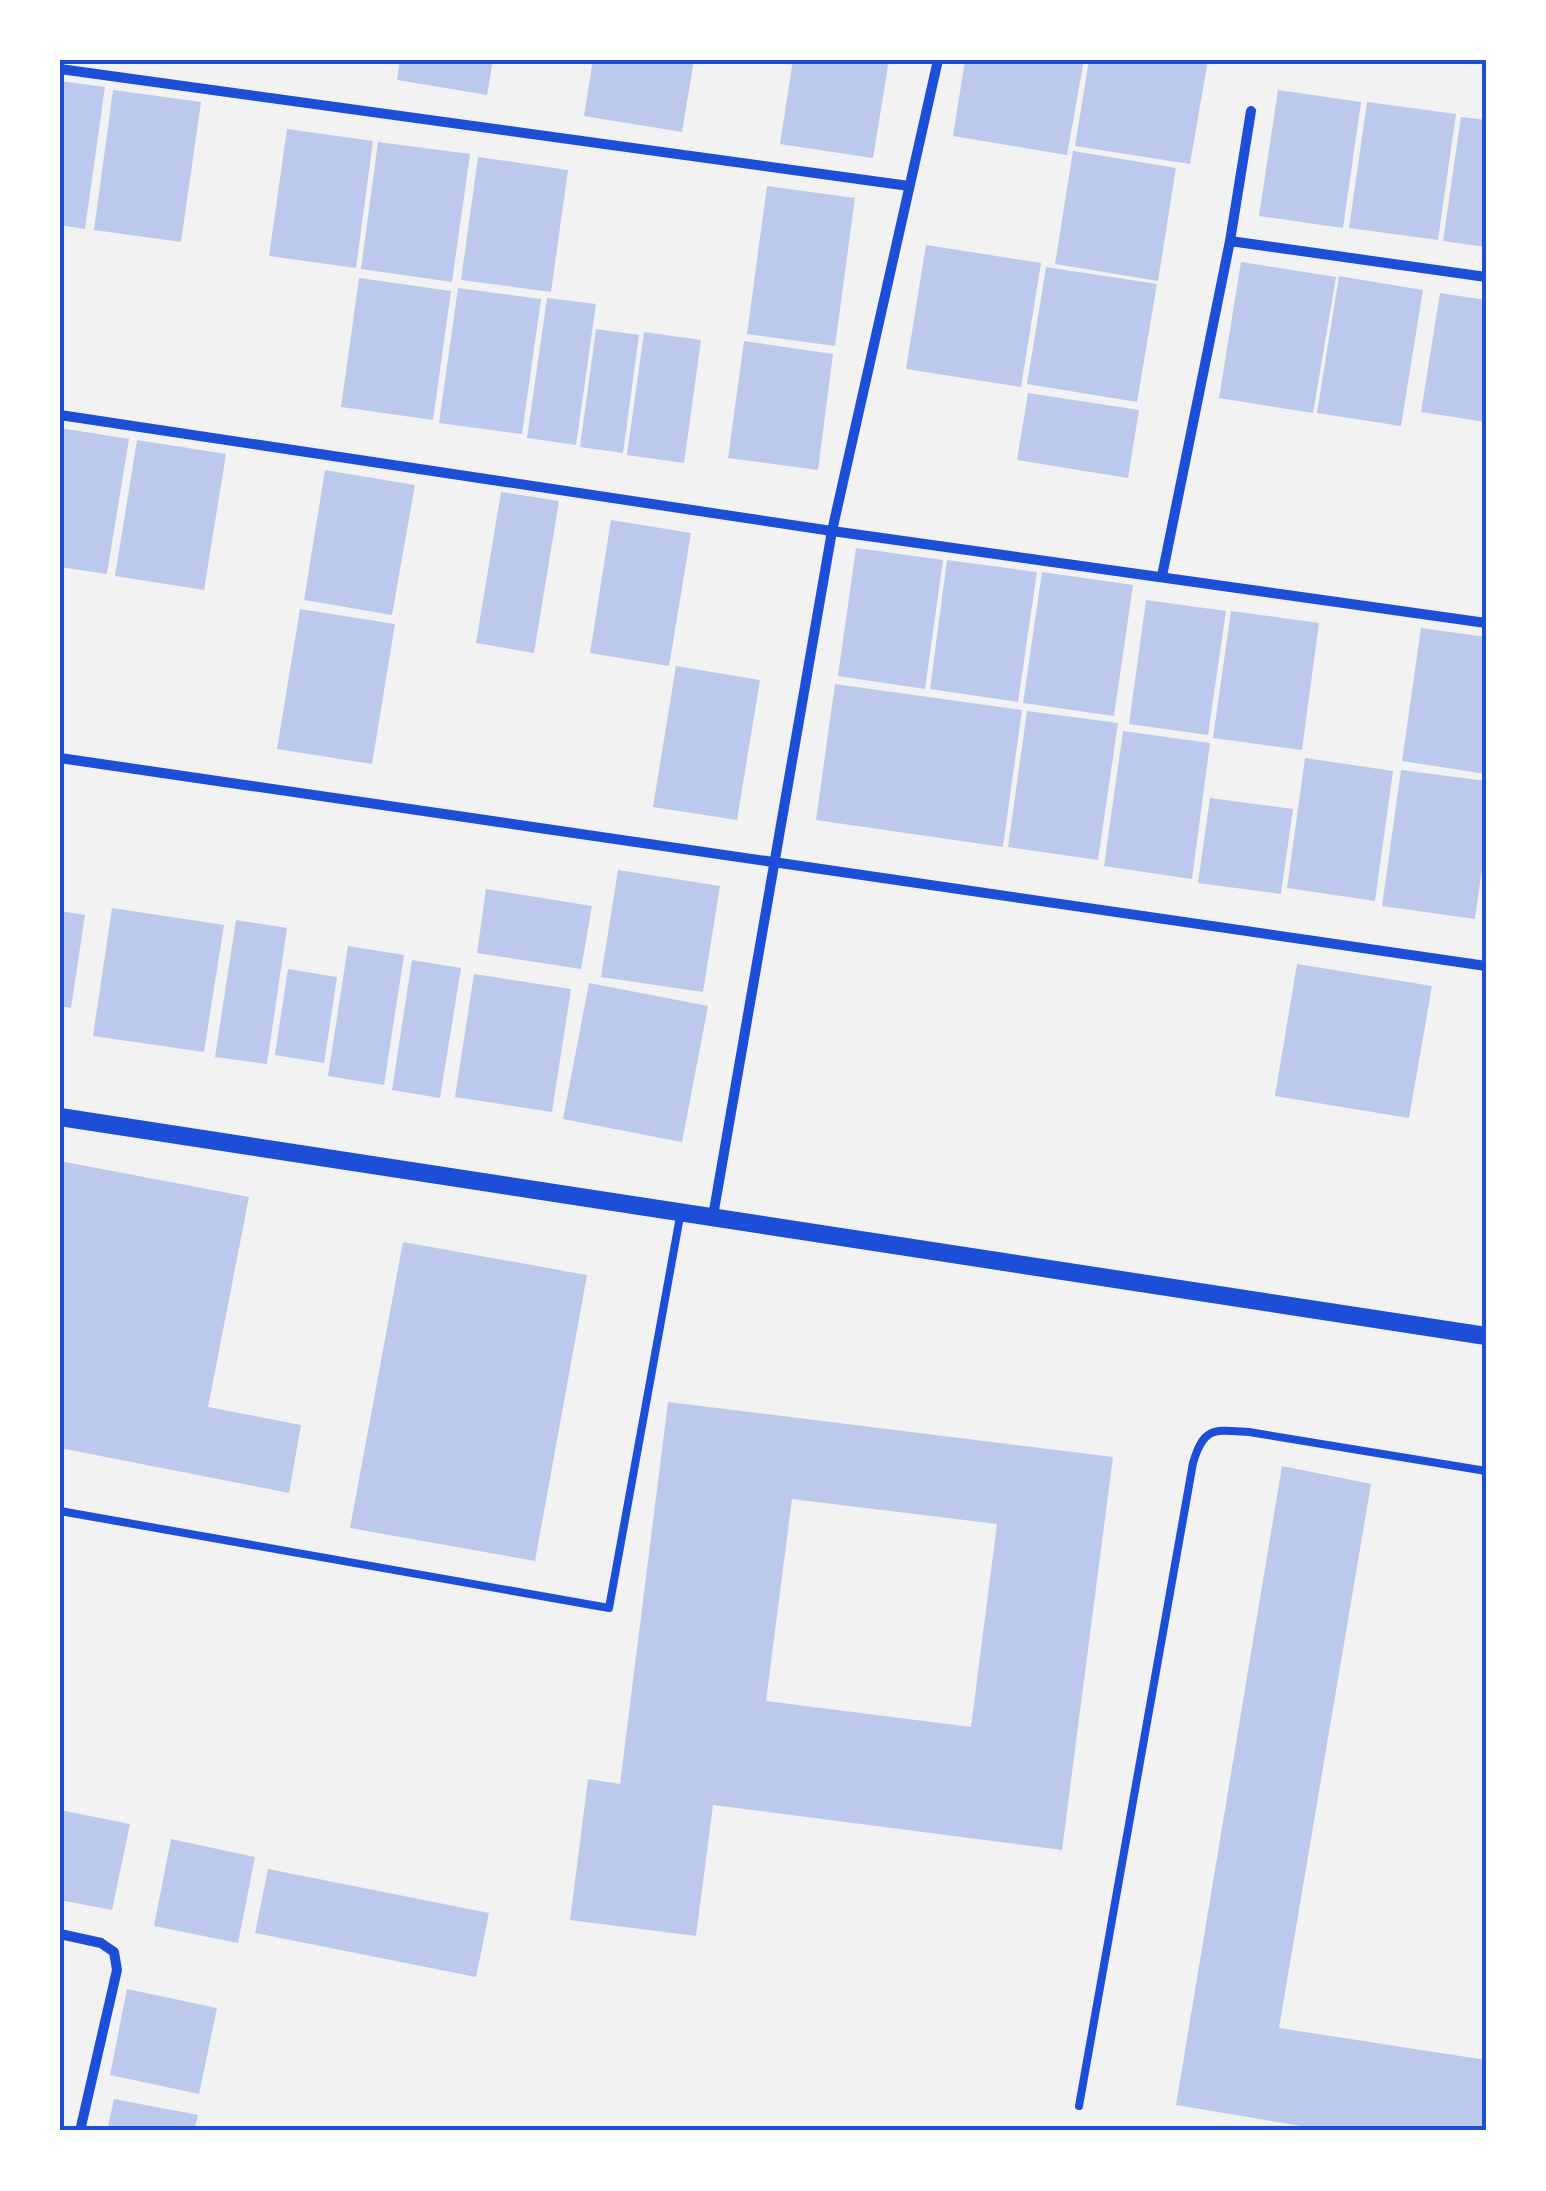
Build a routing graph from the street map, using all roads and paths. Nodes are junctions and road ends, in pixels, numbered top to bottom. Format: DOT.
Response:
graph roads {
  1 [pos="938,60"];
  2 [pos="60,69"];
  3 [pos="1251,112"];
  4 [pos="909,186"];
  5 [pos="1230,241"];
  6 [pos="1486,277"];
  7 [pos="60,415"];
  8 [pos="832,530"];
  9 [pos="1162,576"];
  10 [pos="1486,623"];
  11 [pos="60,758"];
  12 [pos="775,861"];
  13 [pos="1486,966"];
  14 [pos="60,1117"];
  15 [pos="681,1211"];
  16 [pos="714,1216"];
  17 [pos="1486,1336"];
  18 [pos="1486,1471"];
  19 [pos="60,1510"];
  20 [pos="60,1934"];
  21 [pos="1078,2106"];
  22 [pos="80,2131"];
  1 -- 4 [label="street"];
  2 -- 4 [label="street"];
  3 -- 5 [label="street"];
  4 -- 8 [label="street"];
  5 -- 6 [label="street"];
  5 -- 9 [label="street"];
  7 -- 8 [label="street"];
  8 -- 9 [label="street"];
  8 -- 12 [label="street"];
  9 -- 10 [label="street"];
  11 -- 12 [label="street"];
  12 -- 13 [label="street"];
  12 -- 16 [label="street"];
  14 -- 15 [label="street"];
  15 -- 16 [label="street"];
  15 -- 19 [label="lane"];
  16 -- 17 [label="street"];
  18 -- 21 [label="lane"];
  20 -- 22 [label="street"];
}
